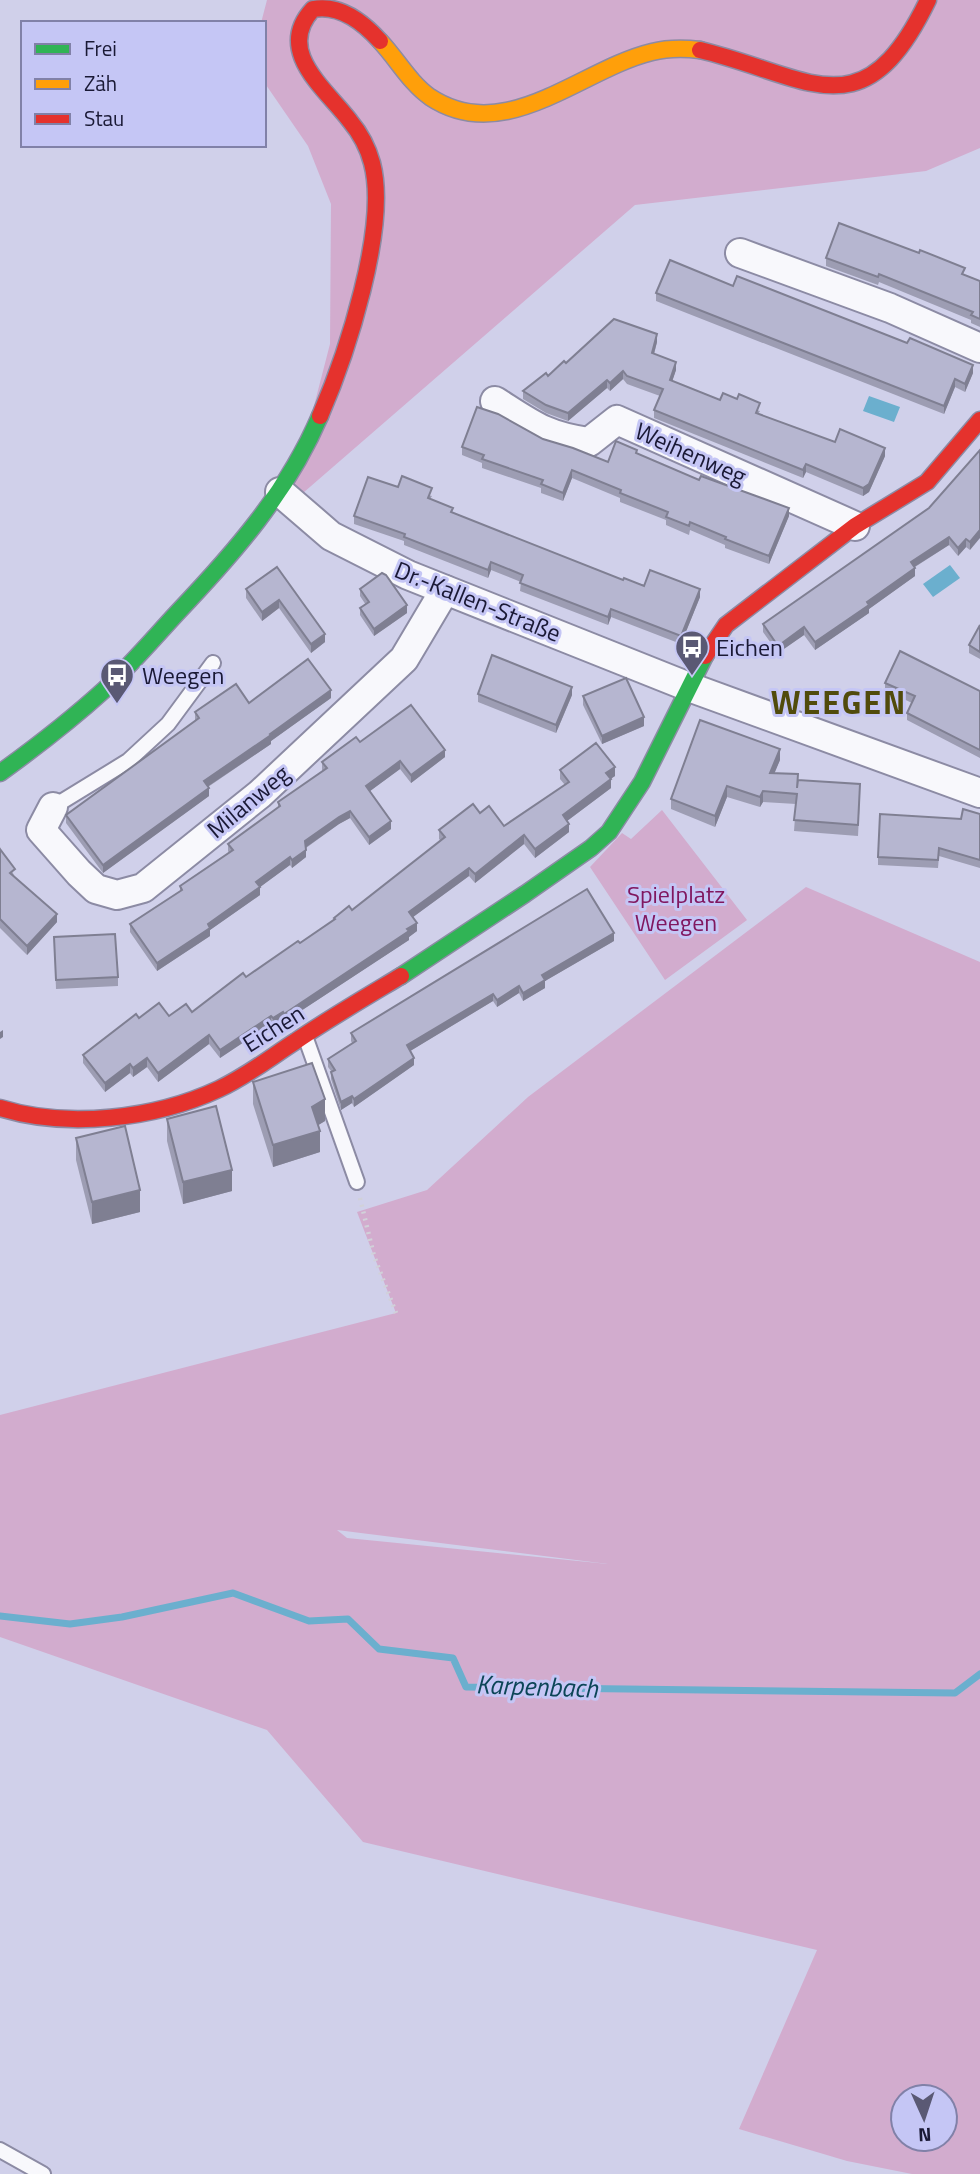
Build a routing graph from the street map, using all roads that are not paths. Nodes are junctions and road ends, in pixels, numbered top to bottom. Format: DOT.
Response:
graph roads {
  1 [pos="928,0"];
  2 [pos="740,253"];
  3 [pos="980,348"];
  4 [pos="495,401"];
  5 [pos="980,420"];
  6 [pos="281,492"];
  7 [pos="855,526"];
  8 [pos="445,590"];
  9 [pos="214,663"];
  10 [pos="689,687"];
  11 [pos="0,773"];
  12 [pos="980,793"];
  13 [pos="53,807"];
  14 [pos="305,1035"];
  15 [pos="0,1108"];
  16 [pos="357,1182"];
  17 [pos="0,2150"];
  18 [pos="43,2174"];
  1 -- 6 [label="street"];
  2 -- 3 [label="street"];
  4 -- 7 [label="street, Weihenweg"];
  5 -- 7 [label="street"];
  6 -- 8 [label="street, Dr.-Kallen-Straße"];
  6 -- 11 [label="street"];
  7 -- 10 [label="street"];
  8 -- 10 [label="street, Dr.-Kallen-Straße"];
  8 -- 13 [label="street, Milanweg"];
  9 -- 13 [label="lane"];
  10 -- 12 [label="street, Dr.-Kallen-Straße"];
  10 -- 14 [label="street, Eichen"];
  14 -- 15 [label="street, Eichen"];
  14 -- 16 [label="lane"];
  17 -- 18 [label="lane"];
}
